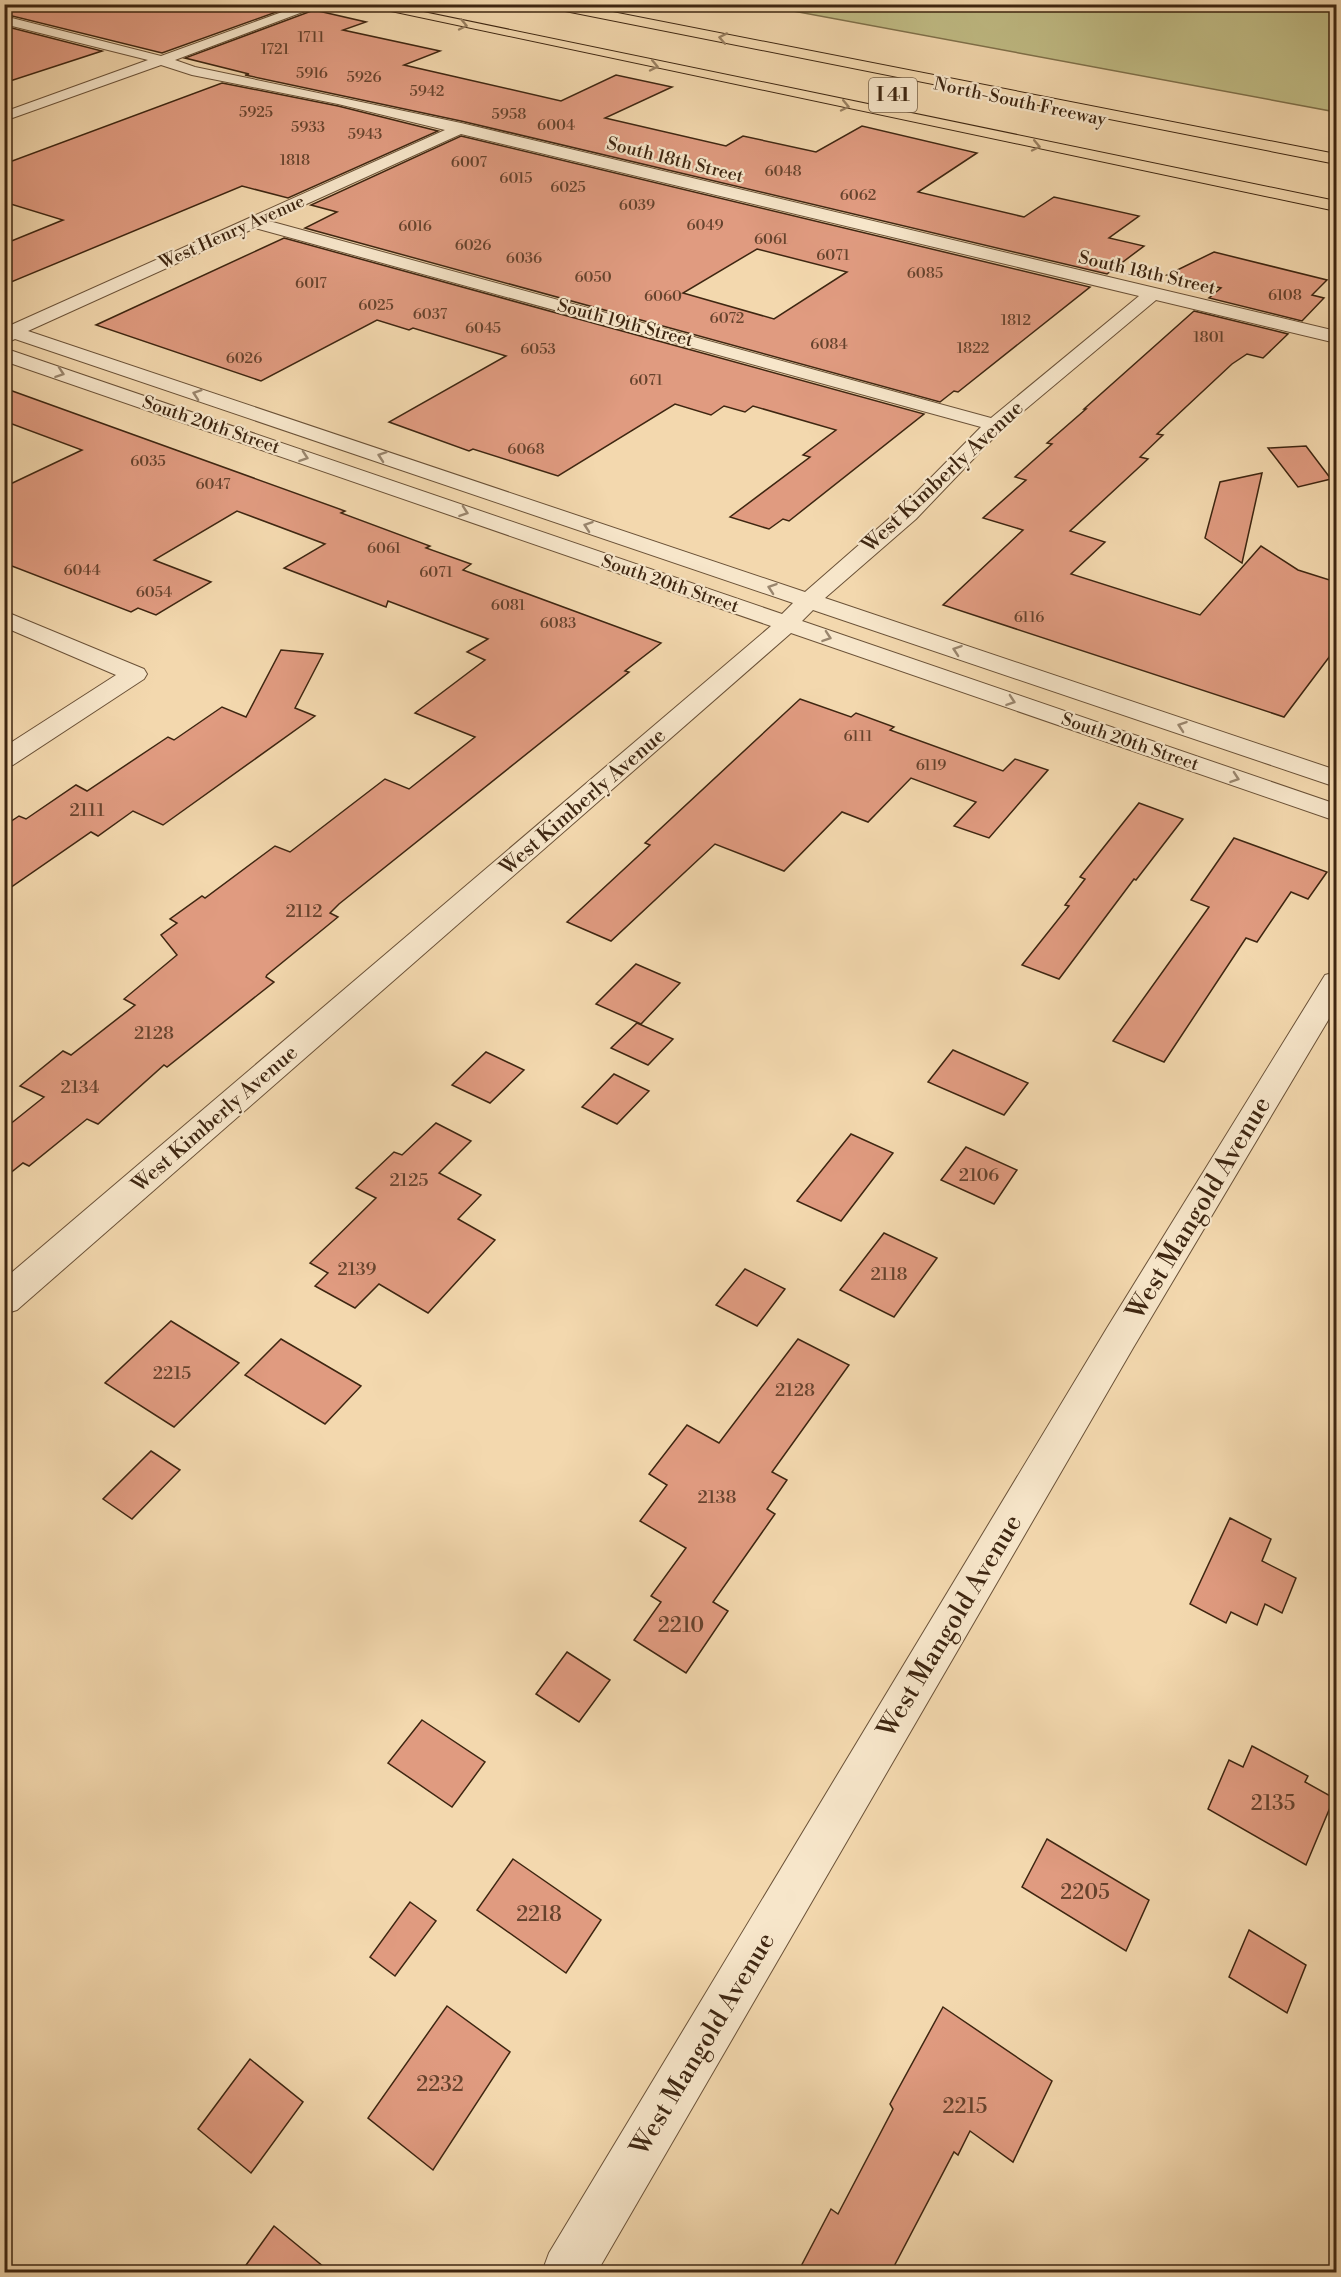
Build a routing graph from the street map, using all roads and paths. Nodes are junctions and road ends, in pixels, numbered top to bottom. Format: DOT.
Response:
graph roads {
  1 [pos="318,4"];
  2 [pos="364,4"];
  3 [pos="550,4"];
  4 [pos="613,4"];
  5 [pos="4,20"];
  6 [pos="160,61"];
  7 [pos="1066,94"];
  8 [pos="1172,111"];
  9 [pos="4,117"];
  10 [pos="461,128"];
  11 [pos="1336,148"];
  12 [pos="1088,157"];
  13 [pos="1336,159"];
  14 [pos="1336,206"];
  15 [pos="1336,214"];
  16 [pos="254,222"];
  17 [pos="1152,294"];
  18 [pos="1336,337"];
  19 [pos="7,338"];
  20 [pos="995,425"];
  21 [pos="809,600"];
  22 [pos="4,618"];
  23 [pos="788,624"];
  24 [pos="4,759"];
  25 [pos="1336,779"];
  26 [pos="1336,813"];
  27 [pos="1336,982"];
  28 [pos="4,1300"];
  29 [pos="568,2272"];
  1 -- 6 [label="street"];
  2 -- 12 [label="highway, one-way"];
  13 -- 3 [label="highway, North-South Freeway / I 41, one-way"];
  4 -- 7 [label="highway"];
  5 -- 6 [label="street, South 18th Street"];
  6 -- 9 [label="street"];
  6 -- 10 [label="street, South 18th Street"];
  7 -- 8 [label="highway"];
  7 -- 11 [label="highway"];
  10 -- 16 [label="street, West Henry Avenue"];
  10 -- 17 [label="street, South 18th Street"];
  12 -- 14 [label="highway"];
  12 -- 15 [label="highway"];
  16 -- 19 [label="street, West Henry Avenue"];
  16 -- 20 [label="street, South 19th Street"];
  17 -- 18 [label="street, South 18th Street"];
  17 -- 20 [label="street, West Kimberly Avenue"];
  21 -- 19 [label="street, South 20th Street, one-way"];
  19 -- 23 [label="street, South 20th Street, one-way"];
  20 -- 21 [label="street, West Kimberly Avenue"];
  21 -- 23 [label="street, West Kimberly Avenue"];
  25 -- 21 [label="street, South 20th Street, one-way"];
  22 -- 24 [label="street"];
  23 -- 26 [label="street, South 20th Street, one-way"];
  23 -- 28 [label="street, West Kimberly Avenue"];
  27 -- 29 [label="street, West Mangold Avenue"];
}
